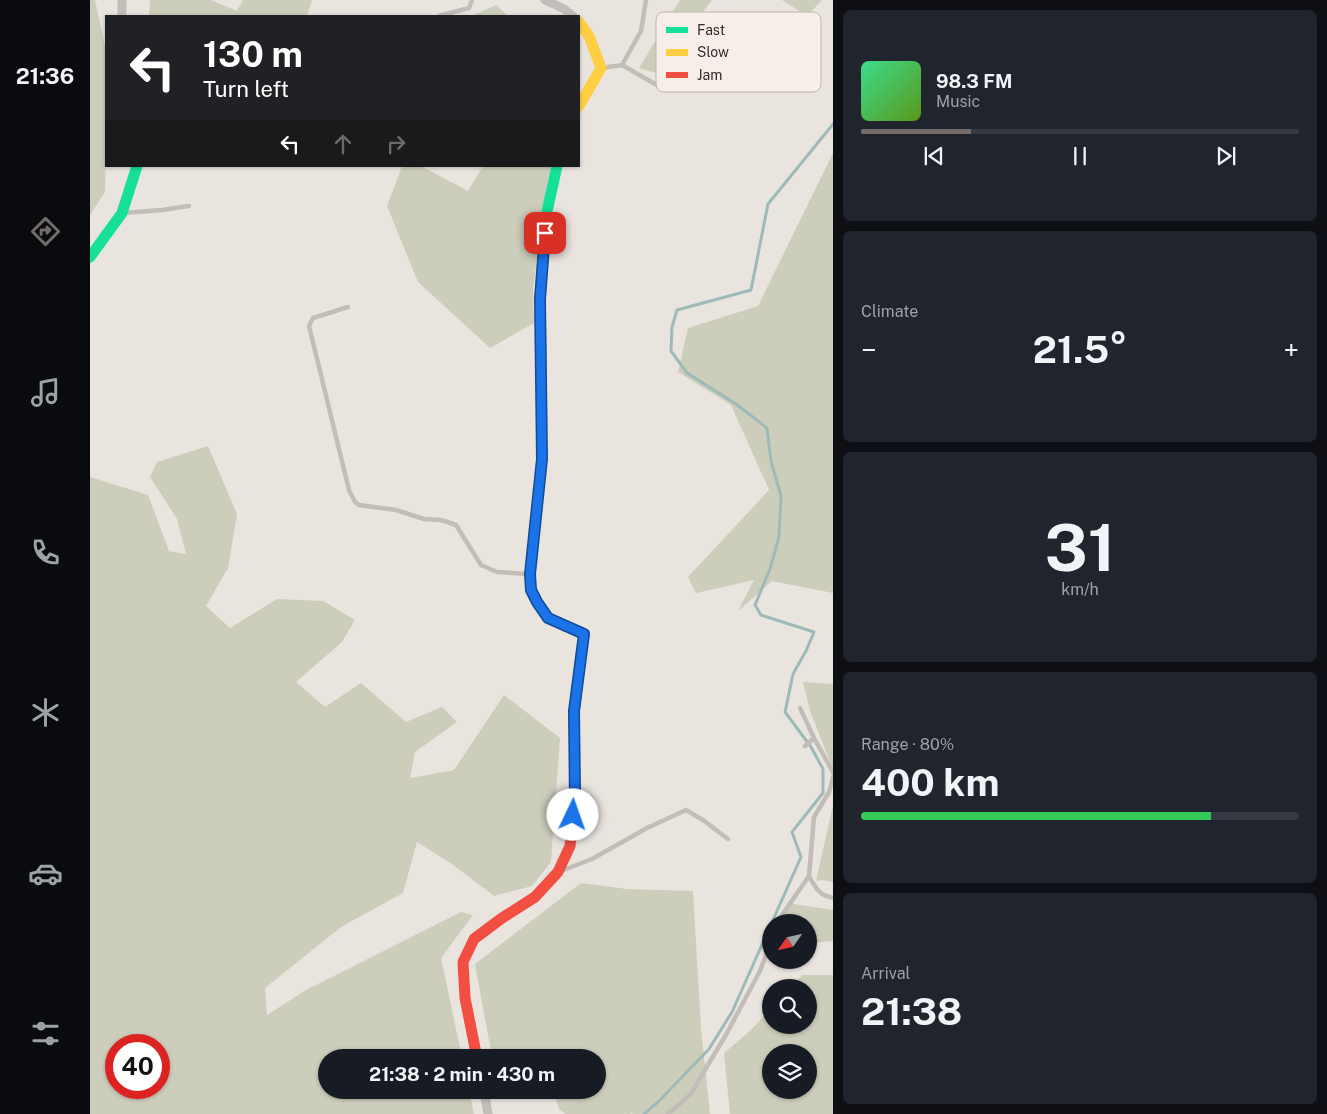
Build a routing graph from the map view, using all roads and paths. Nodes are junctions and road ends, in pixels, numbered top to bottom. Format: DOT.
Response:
graph roads {
  1 [pos="122,0"];
  2 [pos="472,0"];
  3 [pos="545,0"];
  4 [pos="646,0"];
  5 [pos="122,15"];
  6 [pos="443,15"];
  7 [pos="572,15"];
  8 [pos="580,23"];
  9 [pos="622,65"];
  10 [pos="601,68"];
  11 [pos="656,85"];
  12 [pos="580,104"];
  13 [pos="137,167"];
  14 [pos="557,167"];
  15 [pos="189,206"];
  16 [pos="122,213"];
  17 [pos="90,257"];
  18 [pos="348,307"];
  19 [pos="530,574"];
  20 [pos="800,708"];
  21 [pos="814,738"];
  22 [pos="805,746"];
  23 [pos="833,774"];
  24 [pos="728,839"];
  25 [pos="558,872"];
  26 [pos="808,876"];
  27 [pos="833,898"];
  28 [pos="782,914"];
  29 [pos="762,966"];
  30 [pos="475,1049"];
  31 [pos="486,1099"];
  32 [pos="488,1114"];
  33 [pos="668,1114"];
  1 -- 5 [label="street"];
  2 -- 6 [label="lane"];
  3 -- 7 [label="street"];
  4 -- 9 [label="lane"];
  8 -- 10 [label="street"];
  9 -- 10 [label="lane"];
  9 -- 11 [label="lane"];
  10 -- 12 [label="street"];
  13 -- 16 [label="street"];
  14 -- 19 [label="street"];
  15 -- 16 [label="lane"];
  16 -- 17 [label="street"];
  18 -- 19 [label="lane"];
  19 -- 25 [label="street"];
  20 -- 21 [label="lane"];
  21 -- 22 [label="lane"];
  21 -- 23 [label="lane"];
  23 -- 26 [label="lane"];
  24 -- 25 [label="lane"];
  25 -- 30 [label="street"];
  26 -- 27 [label="lane"];
  26 -- 28 [label="lane"];
  29 -- 33 [label="lane"];
  31 -- 32 [label="street"];
}
